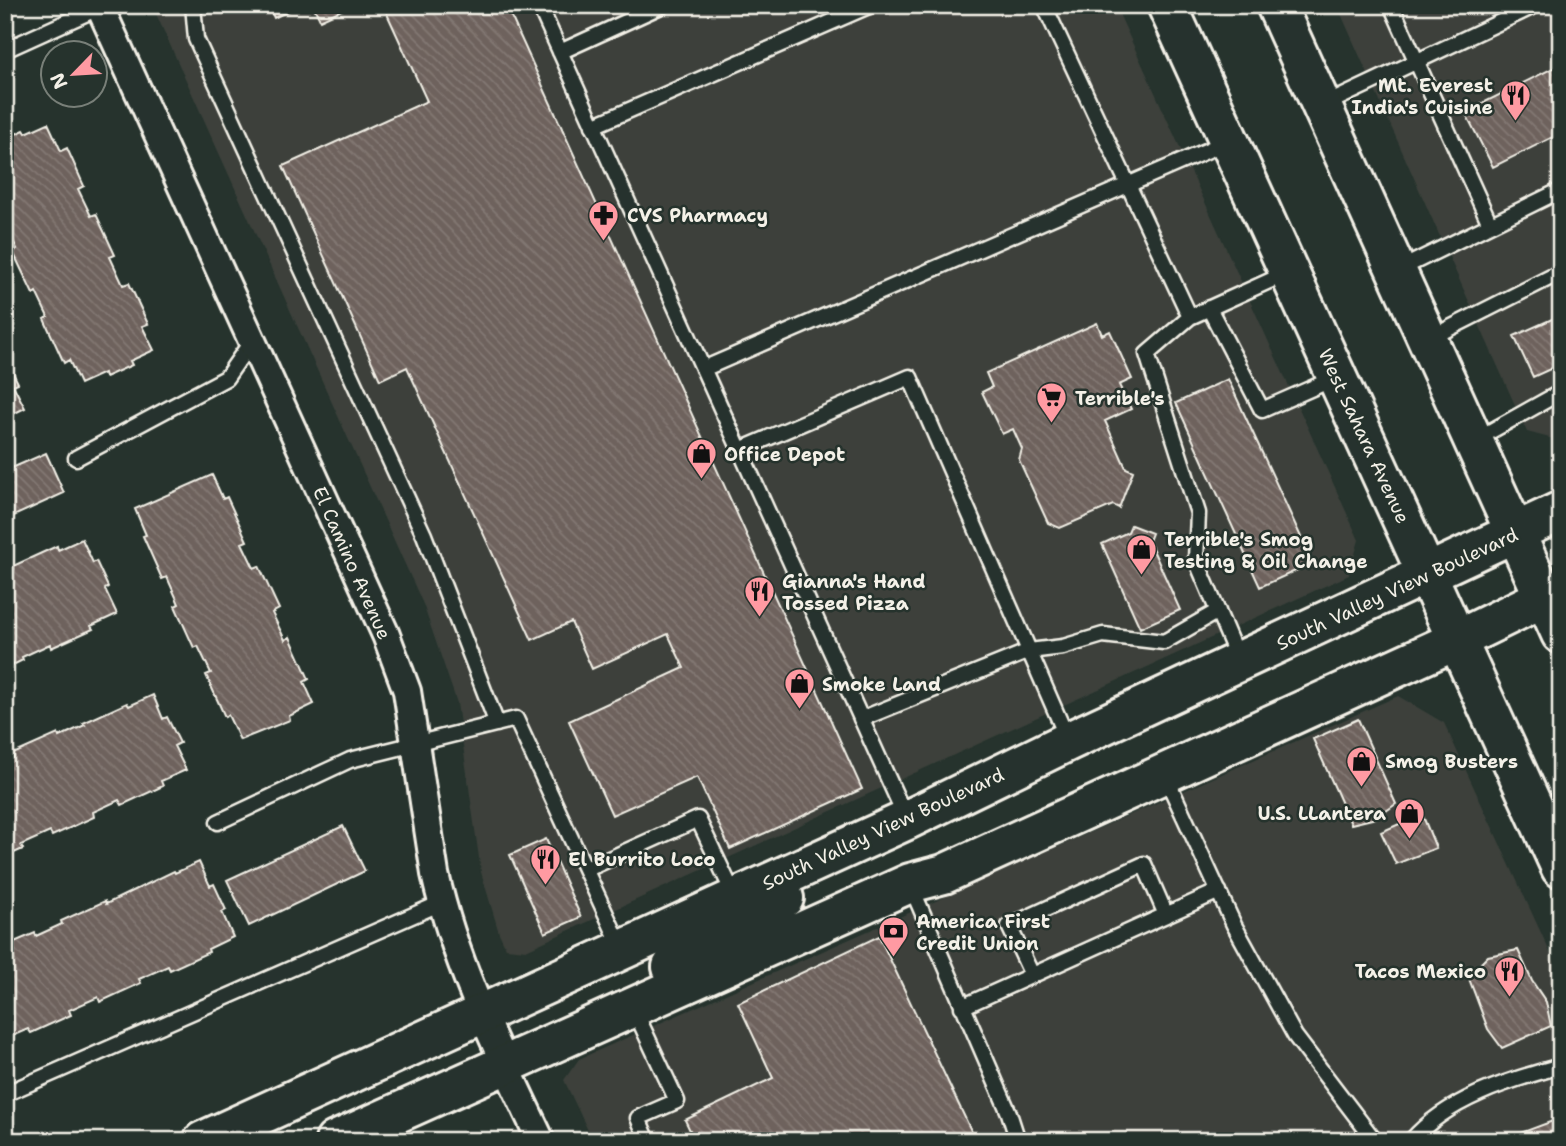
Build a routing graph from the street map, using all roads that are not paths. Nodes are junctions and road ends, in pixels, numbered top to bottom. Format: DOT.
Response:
graph roads {
  1 [pos="193,5"];
  2 [pos="539,5"];
  3 [pos="663,5"];
  4 [pos="871,5"];
  5 [pos="1044,5"];
  6 [pos="1167,5"];
  7 [pos="1276,5"];
  8 [pos="1391,5"];
  9 [pos="1536,5"];
  10 [pos="99,6"];
  11 [pos="5,50"];
  12 [pos="560,52"];
  13 [pos="1416,62"];
  14 [pos="1322,106"];
  15 [pos="593,126"];
  16 [pos="1229,141"];
  17 [pos="1129,184"];
  18 [pos="1561,190"];
  19 [pos="1490,225"];
  20 [pos="1396,271"];
  21 [pos="1289,272"];
  22 [pos="1561,272"];
  23 [pos="1209,308"];
  24 [pos="1190,317"];
  25 [pos="1427,339"];
  26 [pos="251,342"];
  27 [pos="703,369"];
  28 [pos="1337,377"];
  29 [pos="1561,392"];
  30 [pos="1473,440"];
  31 [pos="740,450"];
  32 [pos="76,457"];
  33 [pos="1561,511"];
  34 [pos="1514,534"];
  35 [pos="1426,575"];
  36 [pos="1552,593"];
  37 [pos="1218,611"];
  38 [pos="1561,634"];
  39 [pos="1457,640"];
  40 [pos="1029,651"];
  41 [pos="1240,663"];
  42 [pos="861,719"];
  43 [pos="497,724"];
  44 [pos="1069,741"];
  45 [pos="416,745"];
  46 [pos="1164,773"];
  47 [pos="907,820"];
  48 [pos="218,822"];
  49 [pos="1561,868"];
  50 [pos="587,869"];
  51 [pos="910,883"];
  52 [pos="1219,891"];
  53 [pos="736,898"];
  54 [pos="441,903"];
  55 [pos="1166,915"];
  56 [pos="623,951"];
  57 [pos="1032,975"];
  58 [pos="962,1007"];
  59 [pos="633,1008"];
  60 [pos="481,1013"];
  61 [pos="503,1064"];
  62 [pos="1561,1066"];
  63 [pos="5,1094"];
  64 [pos="203,1141"];
  65 [pos="335,1141"];
  66 [pos="541,1141"];
  67 [pos="648,1141"];
  68 [pos="1018,1141"];
  69 [pos="1375,1141"];
  70 [pos="1411,1141"];
  1 -- 43 [label="lane"];
  2 -- 12 [label="lane"];
  3 -- 12 [label="lane"];
  4 -- 15 [label="lane"];
  5 -- 17 [label="lane"];
  6 -- 16 [label="main road, West Sahara Avenue"];
  7 -- 14 [label="main road"];
  8 -- 13 [label="lane"];
  9 -- 13 [label="lane"];
  10 -- 11 [label="lane"];
  10 -- 26 [label="street, El Camino Avenue"];
  12 -- 15 [label="lane"];
  13 -- 14 [label="lane"];
  13 -- 19 [label="lane"];
  14 -- 20 [label="main road"];
  15 -- 27 [label="lane"];
  16 -- 17 [label="lane"];
  16 -- 21 [label="main road, West Sahara Avenue"];
  17 -- 24 [label="lane"];
  17 -- 27 [label="lane"];
  18 -- 19 [label="lane"];
  19 -- 20 [label="lane"];
  20 -- 25 [label="main road"];
  21 -- 23 [label="lane"];
  21 -- 28 [label="main road, West Sahara Avenue"];
  22 -- 25 [label="lane"];
  23 -- 24 [label="lane"];
  23 -- 28 [label="lane"];
  24 -- 37 [label="lane"];
  25 -- 30 [label="main road"];
  26 -- 32 [label="lane"];
  26 -- 45 [label="street, El Camino Avenue"];
  27 -- 31 [label="lane"];
  28 -- 35 [label="main road, West Sahara Avenue"];
  29 -- 30 [label="lane"];
  30 -- 34 [label="main road"];
  31 -- 40 [label="lane"];
  31 -- 42 [label="lane"];
  33 -- 34 [label="main road, South Valley View Boulevard"];
  34 -- 35 [label="main road, South Valley View Boulevard"];
  34 -- 36 [label="main road"];
  35 -- 39 [label="main road, West Sahara Avenue"];
  35 -- 41 [label="main road, South Valley View Boulevard"];
  36 -- 38 [label="main road"];
  36 -- 39 [label="main road"];
  37 -- 40 [label="lane"];
  37 -- 41 [label="lane"];
  39 -- 46 [label="main road"];
  39 -- 49 [label="main road, West Sahara Avenue"];
  40 -- 42 [label="lane"];
  40 -- 44 [label="lane"];
  41 -- 44 [label="main road, South Valley View Boulevard"];
  42 -- 47 [label="lane"];
  43 -- 45 [label="lane"];
  43 -- 50 [label="lane"];
  44 -- 47 [label="main road, South Valley View Boulevard"];
  45 -- 48 [label="lane"];
  45 -- 54 [label="street, El Camino Avenue"];
  46 -- 51 [label="main road"];
  46 -- 52 [label="lane"];
  47 -- 53 [label="main road, South Valley View Boulevard"];
  47 -- 59 [label="main road"];
  50 -- 53 [label="lane"];
  50 -- 56 [label="lane"];
  51 -- 58 [label="lane"];
  51 -- 59 [label="main road"];
  52 -- 55 [label="lane"];
  52 -- 69 [label="lane"];
  53 -- 56 [label="main road, South Valley View Boulevard"];
  54 -- 60 [label="street, El Camino Avenue"];
  54 -- 63 [label="lane"];
  55 -- 57 [label="lane"];
  55 -- 57 [label="lane"];
  56 -- 60 [label="main road, South Valley View Boulevard"];
  57 -- 58 [label="lane"];
  58 -- 68 [label="lane"];
  59 -- 61 [label="main road"];
  59 -- 67 [label="lane"];
  60 -- 61 [label="street, El Camino Avenue"];
  60 -- 64 [label="main road, South Valley View Boulevard"];
  61 -- 65 [label="main road"];
  61 -- 66 [label="street, El Camino Avenue"];
  62 -- 70 [label="lane"];
}
